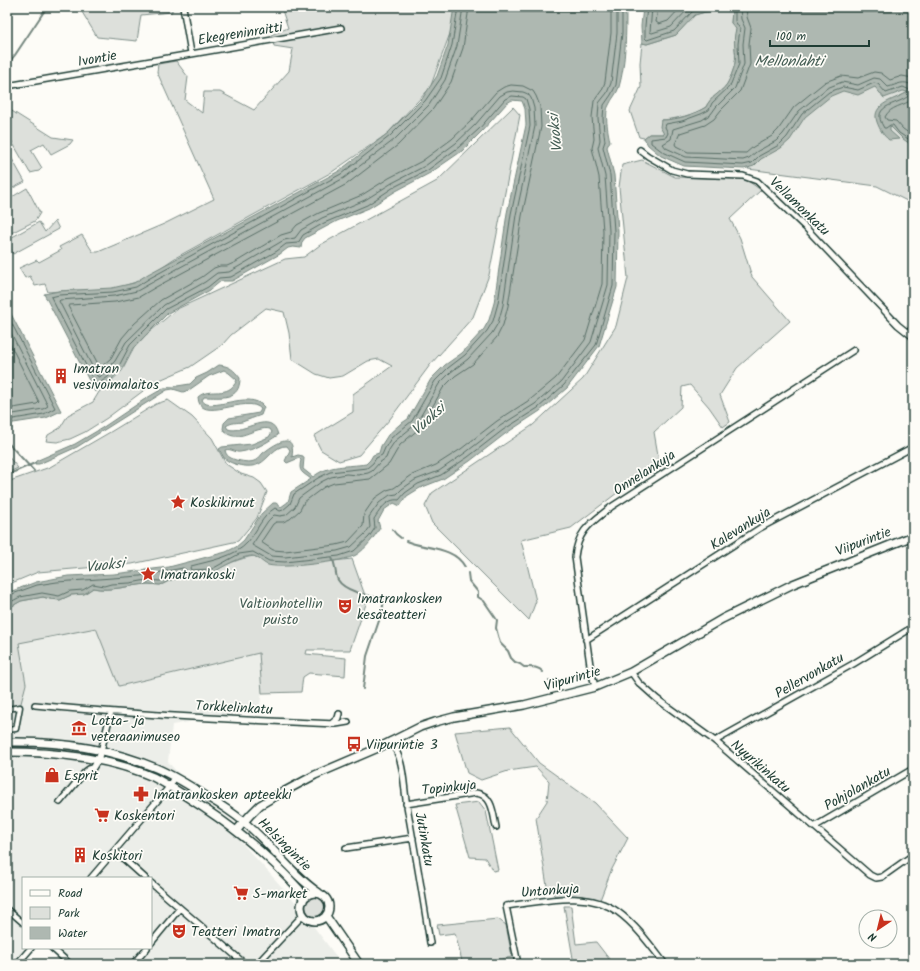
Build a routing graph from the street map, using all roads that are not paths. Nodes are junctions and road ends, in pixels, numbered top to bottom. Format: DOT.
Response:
graph roads {
  1 [pos="182,7"];
  2 [pos="341,28"];
  3 [pos="191,53"];
  4 [pos="7,86"];
  5 [pos="640,150"];
  6 [pos="913,329"];
  7 [pos="908,333"];
  8 [pos="913,337"];
  9 [pos="854,350"];
  10 [pos="913,447"];
  11 [pos="913,536"];
  12 [pos="913,627"];
  13 [pos="586,640"];
  14 [pos="631,672"];
  15 [pos="595,687"];
  16 [pos="35,705"];
  17 [pos="7,709"];
  18 [pos="111,712"];
  19 [pos="339,714"];
  20 [pos="348,722"];
  21 [pos="331,724"];
  22 [pos="7,730"];
  23 [pos="390,741"];
  24 [pos="715,741"];
  25 [pos="7,742"];
  26 [pos="101,751"];
  27 [pos="7,752"];
  28 [pos="98,760"];
  29 [pos="913,769"];
  30 [pos="175,777"];
  31 [pos="170,786"];
  32 [pos="60,802"];
  33 [pos="406,804"];
  34 [pos="244,821"];
  35 [pos="496,827"];
  36 [pos="814,827"];
  37 [pos="237,830"];
  38 [pos="413,838"];
  39 [pos="346,848"];
  40 [pos="115,851"];
  41 [pos="913,855"];
  42 [pos="92,877"];
  43 [pos="144,877"];
  44 [pos="152,884"];
  45 [pos="319,893"];
  46 [pos="303,901"];
  47 [pos="180,908"];
  48 [pos="7,909"];
  49 [pos="303,915"];
  50 [pos="326,916"];
  51 [pos="22,922"];
  52 [pos="152,942"];
  53 [pos="430,943"];
  54 [pos="30,949"];
  55 [pos="53,949"];
  56 [pos="146,949"];
  57 [pos="17,964"];
  58 [pos="70,964"];
  59 [pos="133,964"];
  60 [pos="245,964"];
  61 [pos="257,964"];
  62 [pos="359,964"];
  63 [pos="518,964"];
  64 [pos="666,964"];
  1 -- 3 [label="street"];
  2 -- 3 [label="street, Ekegreninraitti"];
  3 -- 4 [label="street, Ivontie"];
  5 -- 7 [label="street, Vellamonkatu"];
  6 -- 7 [label="street"];
  7 -- 8 [label="street, Vellamonkatu"];
  9 -- 13 [label="street, Onnelankuja"];
  10 -- 13 [label="street, Kalevankuja"];
  11 -- 14 [label="main road, Viipurintie"];
  12 -- 24 [label="street, Pellervonkatu"];
  13 -- 15 [label="street, Onnelankuja"];
  14 -- 15 [label="main road, Viipurintie"];
  14 -- 24 [label="street, Nyyrikinkatu"];
  15 -- 23 [label="main road, Viipurintie"];
  16 -- 18 [label="street, Torkkelinkatu"];
  17 -- 22 [label="street"];
  18 -- 21 [label="street, Torkkelinkatu"];
  18 -- 26 [label="street"];
  19 -- 21 [label="street"];
  20 -- 21 [label="street, Torkkelinkatu"];
  23 -- 33 [label="street, Jutinkatu"];
  23 -- 34 [label="main road, Viipurintie"];
  24 -- 36 [label="street, Nyyrikinkatu"];
  25 -- 26 [label="main road, Helsingintie"];
  26 -- 28 [label="street"];
  26 -- 30 [label="main road, Helsingintie"];
  27 -- 28 [label="main road, Helsingintie"];
  28 -- 31 [label="main road, Helsingintie"];
  28 -- 32 [label="street"];
  29 -- 36 [label="street, Pohjolankatu"];
  30 -- 31 [label="street"];
  30 -- 34 [label="main road, Helsingintie"];
  31 -- 37 [label="main road, Helsingintie"];
  31 -- 40 [label="street"];
  33 -- 35 [label="street, Topinkuja"];
  33 -- 38 [label="street, Jutinkatu"];
  34 -- 37 [label="main road, Viipurintie"];
  34 -- 45 [label="main road, Helsingintie"];
  36 -- 41 [label="street, Nyyrikinkatu"];
  37 -- 46 [label="main road, Helsingintie"];
  38 -- 39 [label="street"];
  38 -- 53 [label="street, Jutinkatu"];
  40 -- 42 [label="street"];
  40 -- 43 [label="street"];
  44 -- 47 [label="street"];
  45 -- 46 [label="main road"];
  45 -- 50 [label="main road"];
  46 -- 49 [label="main road"];
  47 -- 52 [label="street"];
  47 -- 60 [label="street"];
  48 -- 51 [label="street"];
  49 -- 50 [label="main road"];
  49 -- 61 [label="street"];
  50 -- 62 [label="main road"];
  54 -- 57 [label="street"];
  55 -- 58 [label="street"];
  56 -- 59 [label="street"];
  63 -- 64 [label="street, Untonkuja"];
}
